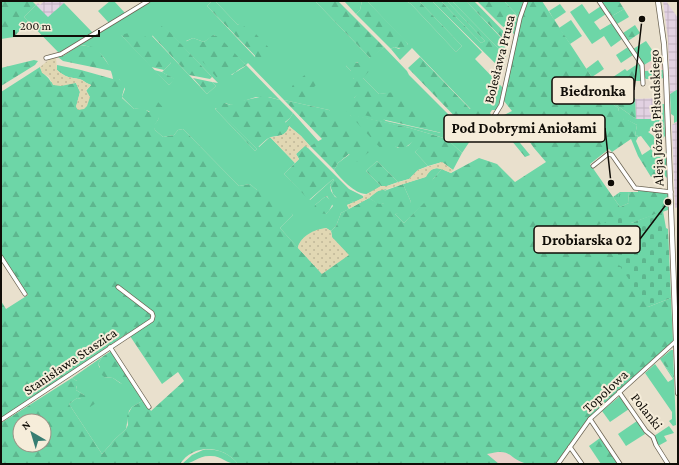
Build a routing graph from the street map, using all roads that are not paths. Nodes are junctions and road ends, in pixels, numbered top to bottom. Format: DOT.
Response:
graph roads {
  1 [pos="148,1"];
  2 [pos="526,1"];
  3 [pos="599,1"];
  4 [pos="658,1"];
  5 [pos="46,58"];
  6 [pos="643,84"];
  7 [pos="475,138"];
  8 [pos="593,166"];
  9 [pos="671,192"];
  10 [pos="1,257"];
  11 [pos="675,258"];
  12 [pos="118,286"];
  13 [pos="25,294"];
  14 [pos="676,341"];
  15 [pos="110,347"];
  16 [pos="678,380"];
  17 [pos="619,392"];
  18 [pos="678,393"];
  19 [pos="149,407"];
  20 [pos="590,419"];
  21 [pos="1,420"];
  22 [pos="570,447"];
  23 [pos="558,464"];
  24 [pos="582,464"];
  25 [pos="620,464"];
  26 [pos="668,464"];
  1 -- 5 [label="street"];
  2 -- 7 [label="street, Bolesława Prusa"];
  3 -- 6 [label="street"];
  4 -- 9 [label="main road, Aleja Józefa Piłsudskiego"];
  8 -- 9 [label="street"];
  9 -- 11 [label="main road, Aleja Józefa Piłsudskiego"];
  10 -- 13 [label="street"];
  11 -- 14 [label="main road, Aleja Józefa Piłsudskiego"];
  12 -- 15 [label="street, Stanisława Staszica"];
  14 -- 16 [label="main road, Aleja Józefa Piłsudskiego"];
  14 -- 17 [label="street, Topolowa"];
  15 -- 19 [label="street"];
  15 -- 21 [label="street, Stanisława Staszica"];
  16 -- 18 [label="main road, Aleja Józefa Piłsudskiego"];
  17 -- 20 [label="street, Topolowa"];
  17 -- 26 [label="street, Polanki"];
  20 -- 22 [label="street, Topolowa"];
  20 -- 25 [label="street"];
  22 -- 23 [label="street, Topolowa"];
  22 -- 24 [label="street"];
}
